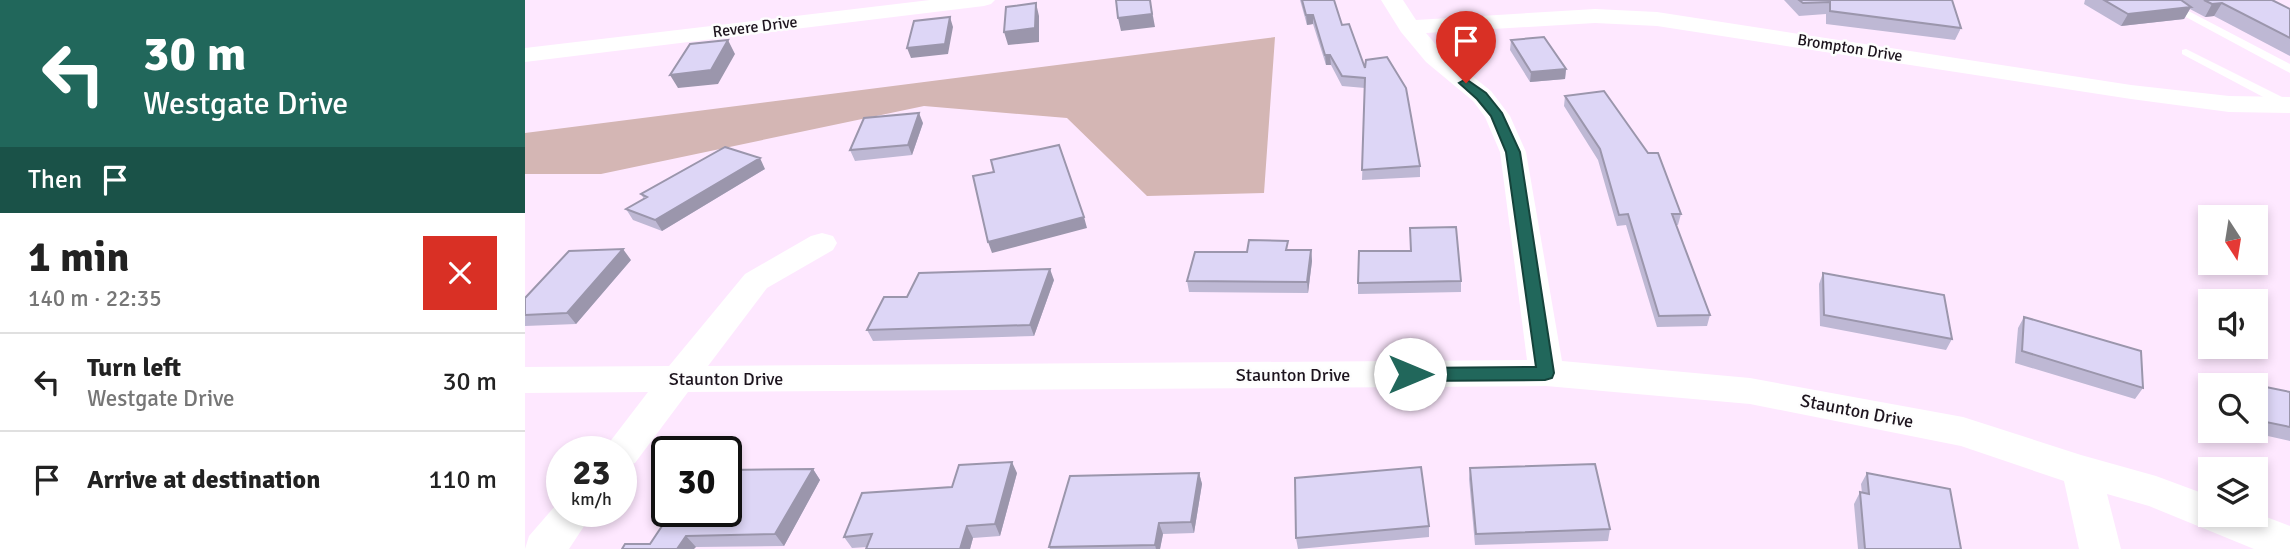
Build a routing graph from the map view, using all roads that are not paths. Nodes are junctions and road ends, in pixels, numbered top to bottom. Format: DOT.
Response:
graph roads {
  1 [pos="984,0"];
  2 [pos="1391,0"];
  3 [pos="2175,7"];
  4 [pos="1409,27"];
  5 [pos="2186,52"];
  6 [pos="525,55"];
  7 [pos="2290,69"];
  8 [pos="2289,105"];
  9 [pos="822,243"];
  10 [pos="1545,373"];
  11 [pos="677,379"];
  12 [pos="525,380"];
  13 [pos="633,436"];
  14 [pos="2081,471"];
  15 [pos="2198,508"];
  16 [pos="561,527"];
  17 [pos="2245,527"];
  18 [pos="2290,545"];
  19 [pos="544,549"];
  20 [pos="2100,549"];
  1 -- 6 [label="street, Revere Drive"];
  2 -- 4 [label="street"];
  3 -- 7 [label="lane"];
  4 -- 8 [label="street, Brompton Drive"];
  4 -- 10 [label="street"];
  5 -- 8 [label="lane"];
  9 -- 11 [label="street"];
  10 -- 11 [label="street, Staunton Drive"];
  10 -- 14 [label="street, Staunton Drive"];
  11 -- 12 [label="street, Staunton Drive"];
  11 -- 13 [label="street"];
  14 -- 15 [label="street, Staunton Drive"];
  14 -- 20 [label="street"];
  16 -- 19 [label="street"];
  17 -- 18 [label="street, Staunton Drive"];
}
